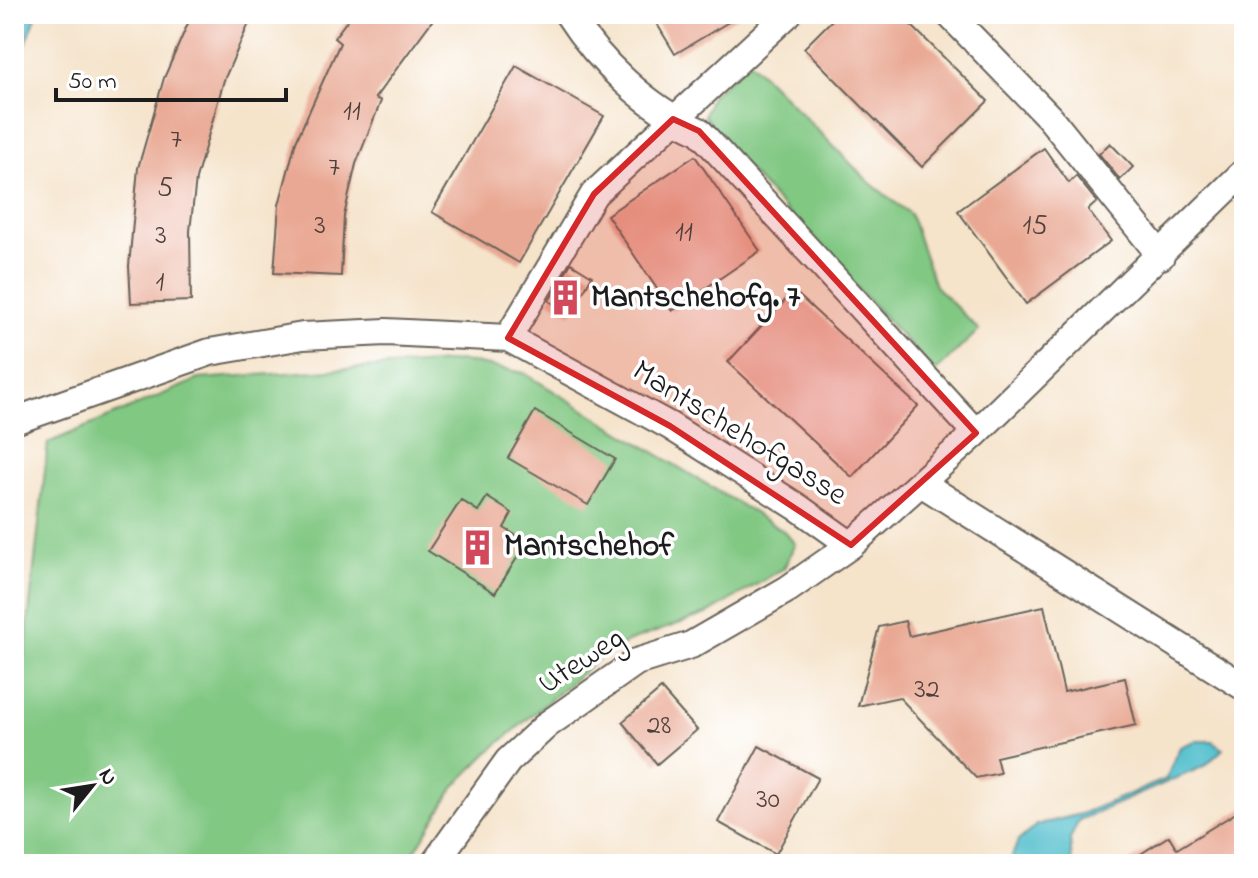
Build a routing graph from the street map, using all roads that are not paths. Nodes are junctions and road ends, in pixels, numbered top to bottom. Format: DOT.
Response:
graph roads {
  1 [pos="568,14"];
  2 [pos="788,14"];
  3 [pos="949,14"];
  4 [pos="673,119"];
  5 [pos="1244,172"];
  6 [pos="1161,256"];
  7 [pos="508,338"];
  8 [pos="18,419"];
  9 [pos="976,433"];
  10 [pos="921,483"];
  11 [pos="851,545"];
  12 [pos="1244,687"];
  13 [pos="434,864"];
  1 -- 4 [label="street"];
  2 -- 4 [label="street"];
  3 -- 6 [label="street"];
  4 -- 7 [label="street"];
  4 -- 9 [label="street"];
  5 -- 6 [label="street, Mantschehofgasse"];
  6 -- 9 [label="street, Mantschehofgasse"];
  7 -- 8 [label="street, Mantschehofgasse"];
  7 -- 11 [label="street, Mantschehofgasse"];
  9 -- 10 [label="street, Mantschehofgasse"];
  10 -- 11 [label="street, Mantschehofgasse"];
  10 -- 12 [label="street"];
  11 -- 13 [label="street, Uteweg"];
}
